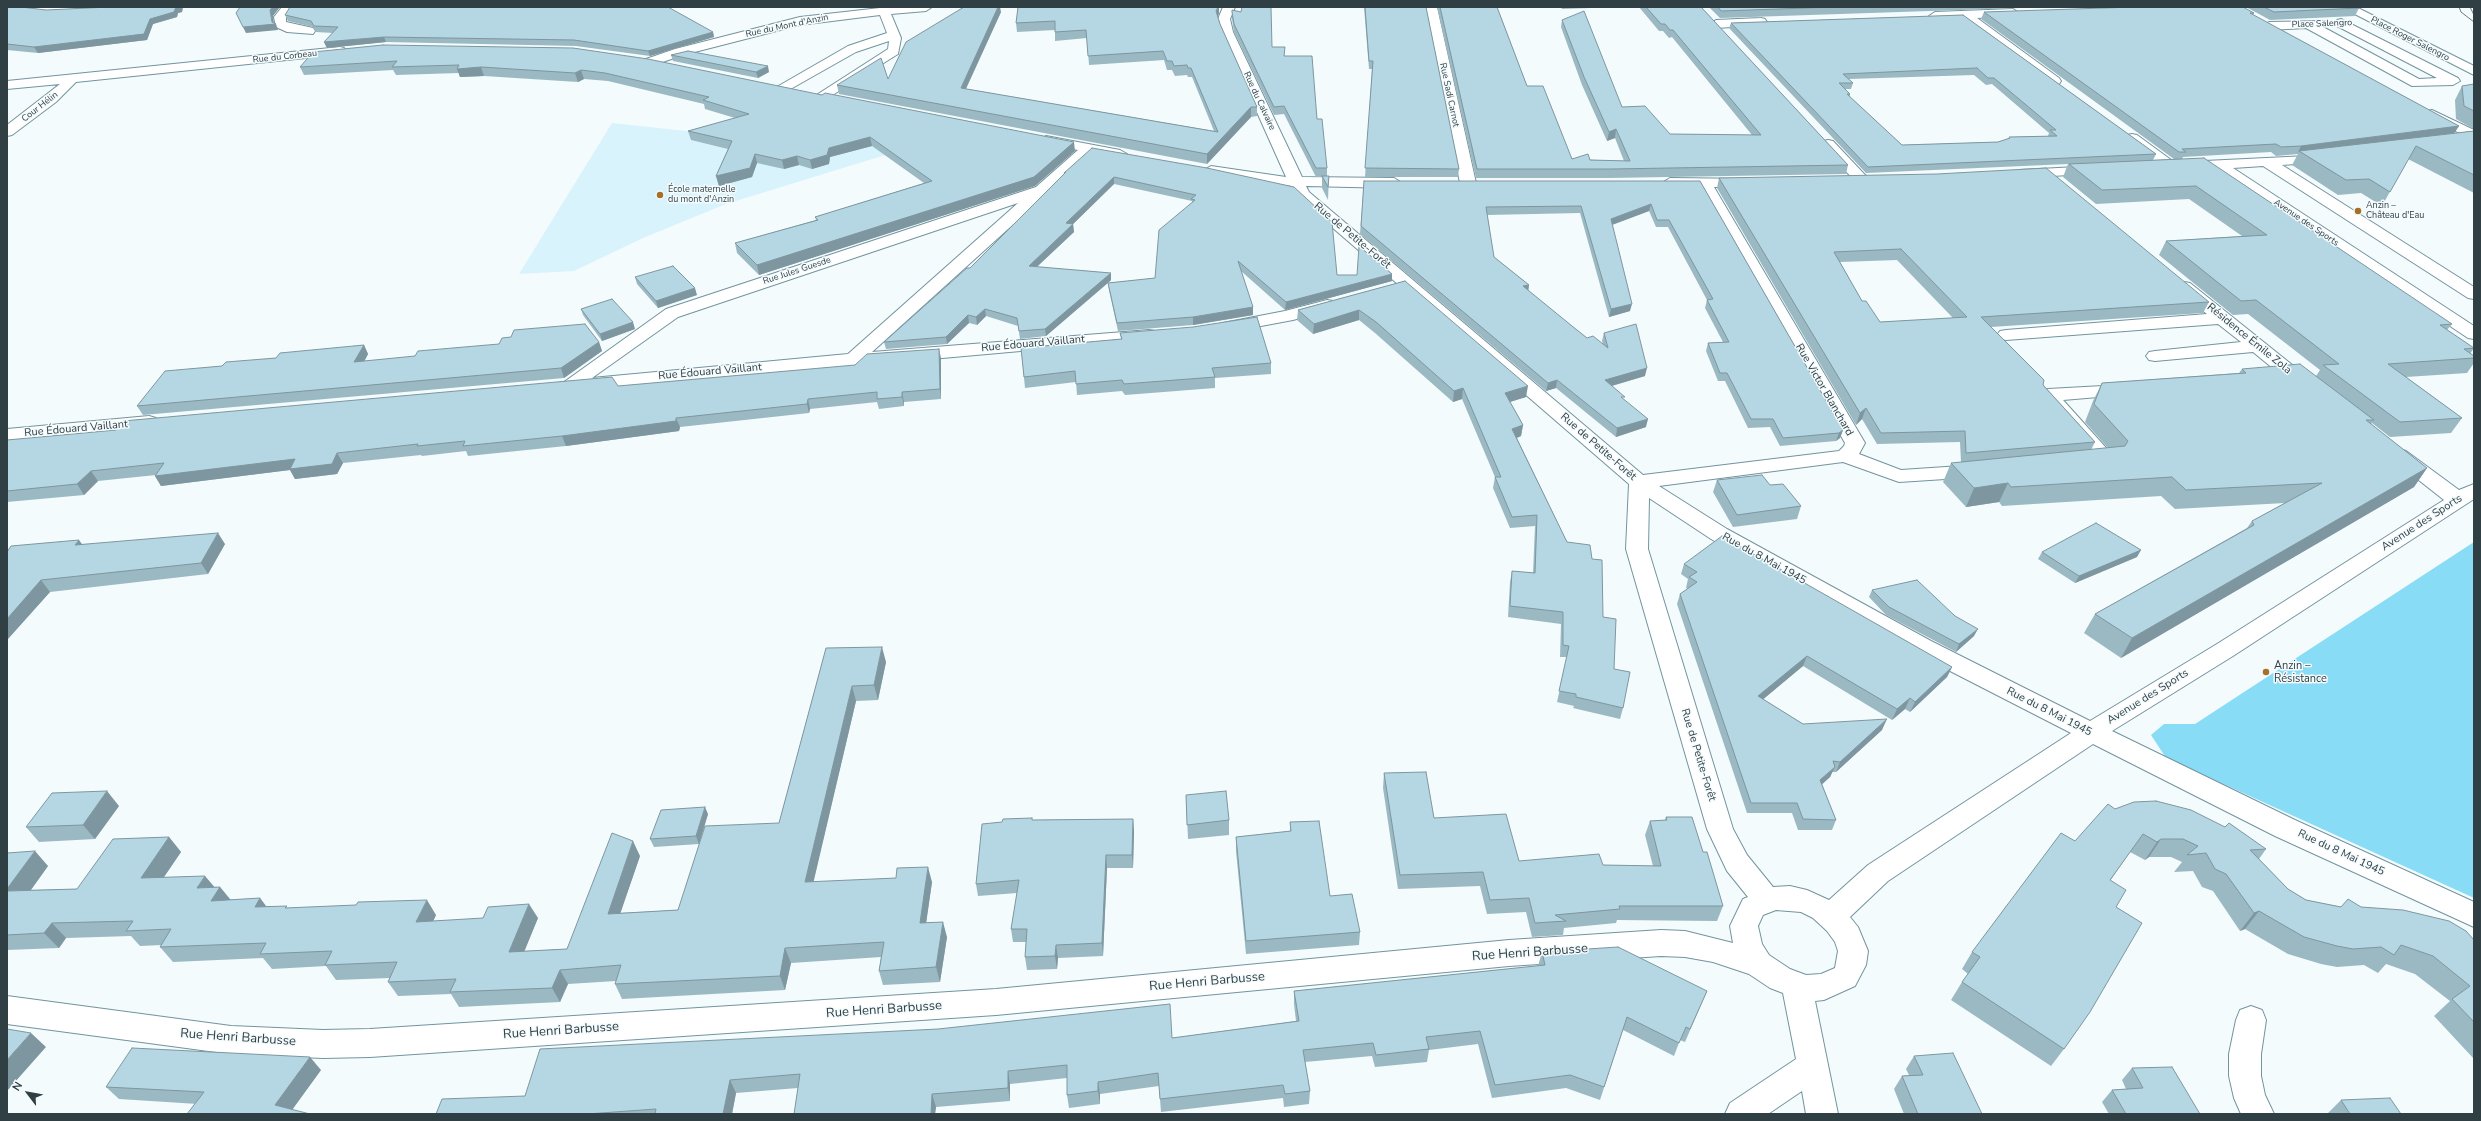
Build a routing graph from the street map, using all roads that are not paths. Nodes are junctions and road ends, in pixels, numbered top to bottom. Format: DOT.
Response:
graph roads {
  1 [pos="24,7"];
  2 [pos="113,7"];
  3 [pos="288,7"];
  4 [pos="926,7"];
  5 [pos="1431,7"];
  6 [pos="2347,7"];
  7 [pos="1214,8"];
  8 [pos="884,11"];
  9 [pos="1227,13"];
  10 [pos="1705,13"];
  11 [pos="2027,13"];
  12 [pos="1965,15"];
  13 [pos="1926,16"];
  14 [pos="2257,20"];
  15 [pos="2376,21"];
  16 [pos="1771,22"];
  17 [pos="2341,23"];
  18 [pos="1716,24"];
  19 [pos="2307,24"];
  20 [pos="2269,26"];
  21 [pos="309,31"];
  22 [pos="893,35"];
  23 [pos="1727,35"];
  24 [pos="2290,37"];
  25 [pos="355,50"];
  26 [pos="674,66"];
  27 [pos="2474,71"];
  28 [pos="71,80"];
  29 [pos="766,85"];
  30 [pos="10,86"];
  31 [pos="782,88"];
  32 [pos="2068,91"];
  33 [pos="823,97"];
  34 [pos="845,101"];
  35 [pos="2419,107"];
  36 [pos="2120,129"];
  37 [pos="1816,131"];
  38 [pos="7,132"];
  39 [pos="1030,137"];
  40 [pos="2474,137"];
  41 [pos="2450,141"];
  42 [pos="1089,148"];
  43 [pos="2340,155"];
  44 [pos="1136,156"];
  45 [pos="2267,162"];
  46 [pos="2217,164"];
  47 [pos="2170,166"];
  48 [pos="2150,167"];
  49 [pos="1199,168"];
  50 [pos="2113,169"];
  51 [pos="2045,172"];
  52 [pos="2007,174"];
  53 [pos="1845,180"];
  54 [pos="1296,182"];
  55 [pos="1759,182"];
  56 [pos="1406,183"];
  57 [pos="1452,183"];
  58 [pos="1704,183"];
  59 [pos="1653,184"];
  60 [pos="2063,187"];
  61 [pos="1043,190"];
  62 [pos="2169,275"];
  63 [pos="1408,284"];
  64 [pos="1385,290"];
  65 [pos="2474,294"];
  66 [pos="1340,302"];
  67 [pos="2222,318"];
  68 [pos="1216,329"];
  69 [pos="1169,333"];
  70 [pos="2474,334"];
  71 [pos="2006,335"];
  72 [pos="2256,346"];
  73 [pos="2154,356"];
  74 [pos="853,359"];
  75 [pos="560,387"];
  76 [pos="2103,392"];
  77 [pos="2320,396"];
  78 [pos="165,421"];
  79 [pos="7,435"];
  80 [pos="2383,443"];
  81 [pos="1845,456"];
  82 [pos="2076,462"];
  83 [pos="1998,469"];
  84 [pos="1639,482"];
  85 [pos="2466,495"];
  86 [pos="2090,733"];
  87 [pos="1767,900"];
  88 [pos="2474,915"];
  89 [pos="1831,916"];
  90 [pos="1759,964"];
  91 [pos="1797,986"];
  92 [pos="7,1010"];
  93 [pos="2251,1020"];
  94 [pos="1812,1066"];
  95 [pos="1740,1114"];
  96 [pos="1822,1114"];
  97 [pos="2258,1114"];
  1 -- 2 [label="street"];
  3 -- 21 [label="street"];
  4 -- 8 [label="street, Rue du Mont d'Anzin"];
  5 -- 57 [label="street, Rue Sadi Carnot"];
  6 -- 15 [label="street, Place Roger Salengro"];
  7 -- 9 [label="street, Rue du Calvaire"];
  8 -- 22 [label="street"];
  8 -- 26 [label="street, Rue du Mont d'Anzin"];
  9 -- 54 [label="street, Rue du Calvaire"];
  10 -- 18 [label="street"];
  11 -- 12 [label="street"];
  12 -- 13 [label="street"];
  12 -- 32 [label="street"];
  14 -- 20 [label="street"];
  15 -- 17 [label="street, Place Salengro"];
  15 -- 27 [label="street, Place Roger Salengro"];
  16 -- 18 [label="street"];
  17 -- 19 [label="street, Place Salengro"];
  17 -- 19 [label="street"];
  18 -- 23 [label="street"];
  19 -- 20 [label="street, Place Salengro"];
  20 -- 24 [label="street"];
  22 -- 31 [label="street"];
  22 -- 33 [label="street"];
  25 -- 28 [label="street, Rue du Corbeau"];
  28 -- 30 [label="street, Rue du Corbeau"];
  28 -- 38 [label="street, Cour Hélin"];
  29 -- 31 [label="street"];
  31 -- 33 [label="street"];
  33 -- 34 [label="street"];
  35 -- 40 [label="street"];
  36 -- 47 [label="street"];
  37 -- 53 [label="street"];
  39 -- 42 [label="street"];
  40 -- 41 [label="street"];
  42 -- 44 [label="street"];
  42 -- 61 [label="street, Rue Jules Guesde"];
  43 -- 45 [label="street"];
  45 -- 46 [label="street"];
  45 -- 65 [label="street"];
  46 -- 47 [label="street"];
  46 -- 70 [label="street, Avenue des Sports"];
  47 -- 48 [label="street"];
  49 -- 54 [label="street"];
  50 -- 51 [label="street"];
  51 -- 52 [label="street"];
  51 -- 60 [label="street"];
  54 -- 56 [label="street"];
  54 -- 63 [label="street, Rue de Petite-Forêt"];
  55 -- 58 [label="street"];
  58 -- 59 [label="street"];
  58 -- 81 [label="street, Rue Victor Blanchard"];
  61 -- 74 [label="street, Rue Jules Guesde"];
  61 -- 75 [label="street, Rue Jules Guesde"];
  62 -- 67 [label="street, Résidence Émile Zola"];
  63 -- 64 [label="street"];
  63 -- 84 [label="street, Rue de Petite-Forêt"];
  66 -- 68 [label="street"];
  67 -- 71 [label="street"];
  67 -- 72 [label="street, Résidence Émile Zola"];
  69 -- 74 [label="street, Rue Édouard Vaillant"];
  72 -- 73 [label="street"];
  72 -- 77 [label="street, Résidence Émile Zola"];
  74 -- 75 [label="street, Rue Édouard Vaillant"];
  76 -- 82 [label="street"];
  78 -- 79 [label="street, Rue Édouard Vaillant"];
  80 -- 85 [label="street"];
  81 -- 83 [label="street"];
  81 -- 84 [label="street"];
  84 -- 86 [label="street, Rue du 8 Mai 1945"];
  84 -- 87 [label="street, Rue de Petite-Forêt"];
  85 -- 86 [label="street, Avenue des Sports"];
  86 -- 88 [label="street, Rue du 8 Mai 1945"];
  86 -- 89 [label="street, Avenue des Sports"];
  87 -- 89 [label="street"];
  87 -- 90 [label="street"];
  89 -- 91 [label="street"];
  90 -- 91 [label="street"];
  90 -- 92 [label="street, Rue Henri Barbusse"];
  91 -- 94 [label="street"];
  93 -- 97 [label="street"];
  94 -- 95 [label="street"];
  94 -- 96 [label="street"];
}
